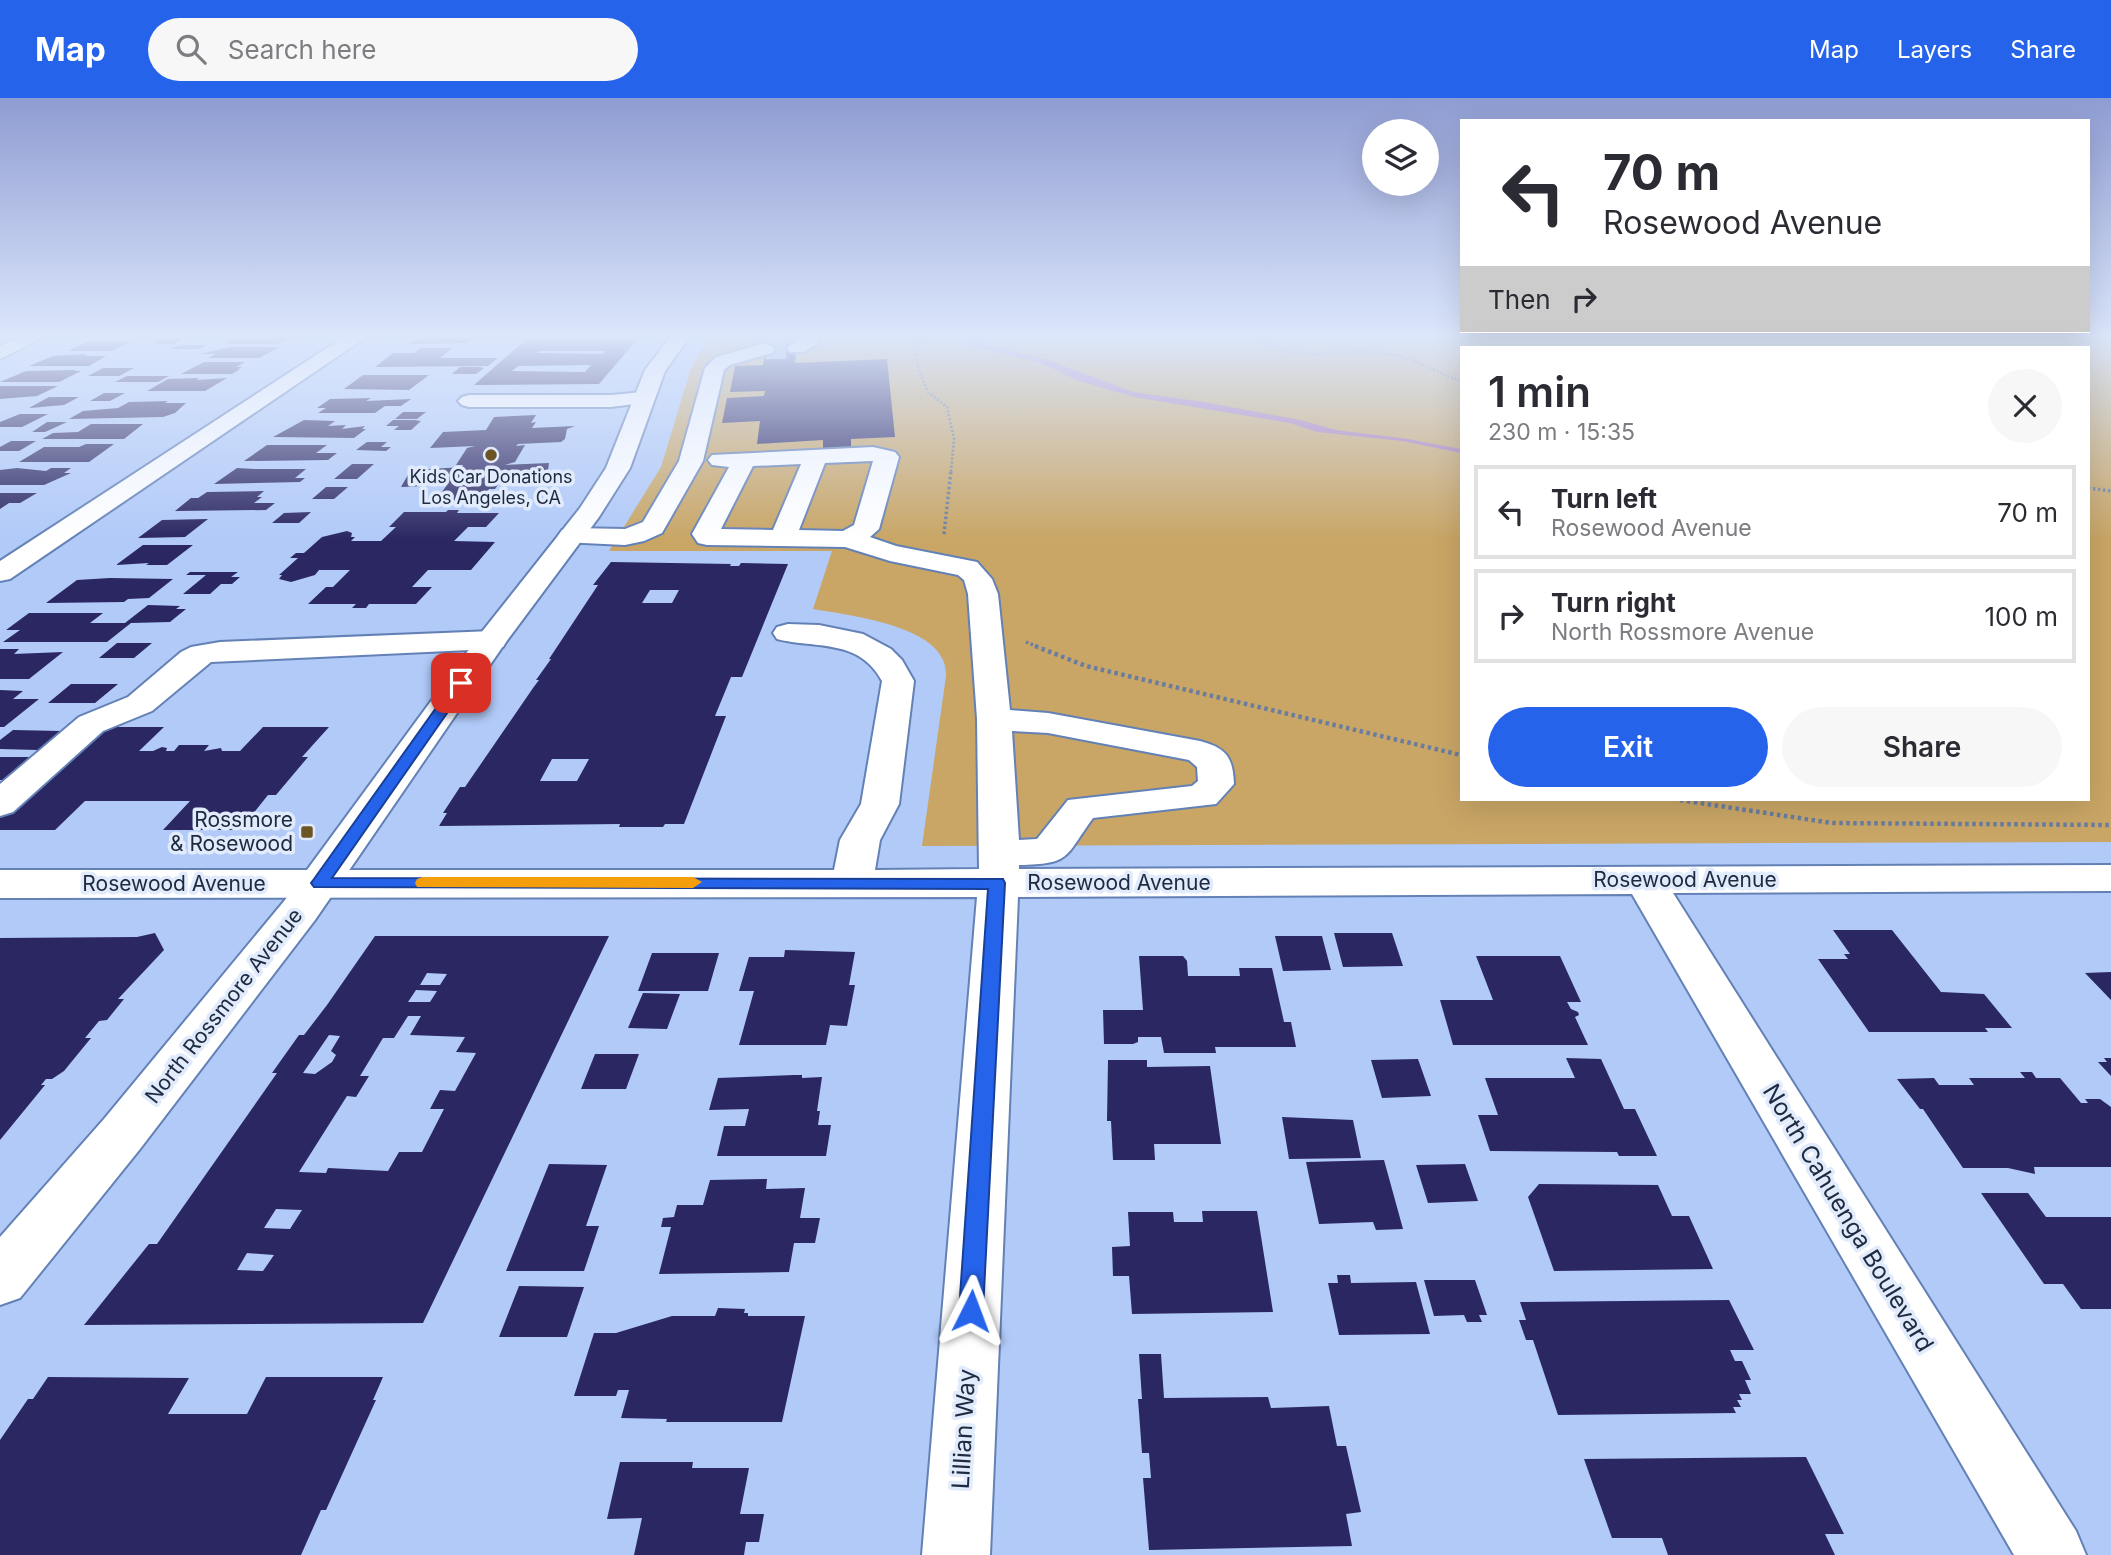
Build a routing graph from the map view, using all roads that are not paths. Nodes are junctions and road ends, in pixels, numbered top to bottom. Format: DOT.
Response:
graph roads {
  1 [pos="257,403"];
  2 [pos="641,403"];
  3 [pos="706,403"];
  4 [pos="816,456"];
  5 [pos="744,460"];
  6 [pos="691,461"];
  7 [pos="571,536"];
  8 [pos="783,538"];
  9 [pos="848,539"];
  10 [pos="0,573"];
  11 [pos="788,633"];
  12 [pos="492,640"];
  13 [pos="994,719"];
  14 [pos="0,804"];
  15 [pos="998,868"];
  16 [pos="2111,878"];
  17 [pos="1645,880"];
  18 [pos="852,882"];
  19 [pos="320,883"];
  20 [pos="0,884"];
  21 [pos="0,1279"];
  22 [pos="957,1555"];
  23 [pos="2052,1555"];
  1 -- 10 [label="street"];
  2 -- 7 [label="street, North Rossmore Avenue"];
  3 -- 6 [label="street"];
  4 -- 5 [label="street"];
  4 -- 8 [label="street"];
  4 -- 9 [label="street"];
  5 -- 6 [label="street"];
  5 -- 8 [label="street"];
  6 -- 7 [label="street"];
  7 -- 12 [label="street, North Rossmore Avenue"];
  8 -- 9 [label="street"];
  9 -- 13 [label="street, Lillian Way"];
  11 -- 18 [label="street"];
  12 -- 14 [label="street"];
  12 -- 19 [label="street, North Rossmore Avenue"];
  13 -- 15 [label="street, Lillian Way"];
  13 -- 15 [label="street"];
  15 -- 17 [label="street, Rosewood Avenue"];
  15 -- 18 [label="street, Rosewood Avenue"];
  15 -- 22 [label="street, Lillian Way"];
  16 -- 17 [label="street, Rosewood Avenue"];
  17 -- 23 [label="street, North Cahuenga Boulevard"];
  18 -- 19 [label="street, Rosewood Avenue"];
  19 -- 20 [label="street, Rosewood Avenue"];
  19 -- 21 [label="street, North Rossmore Avenue"];
}
